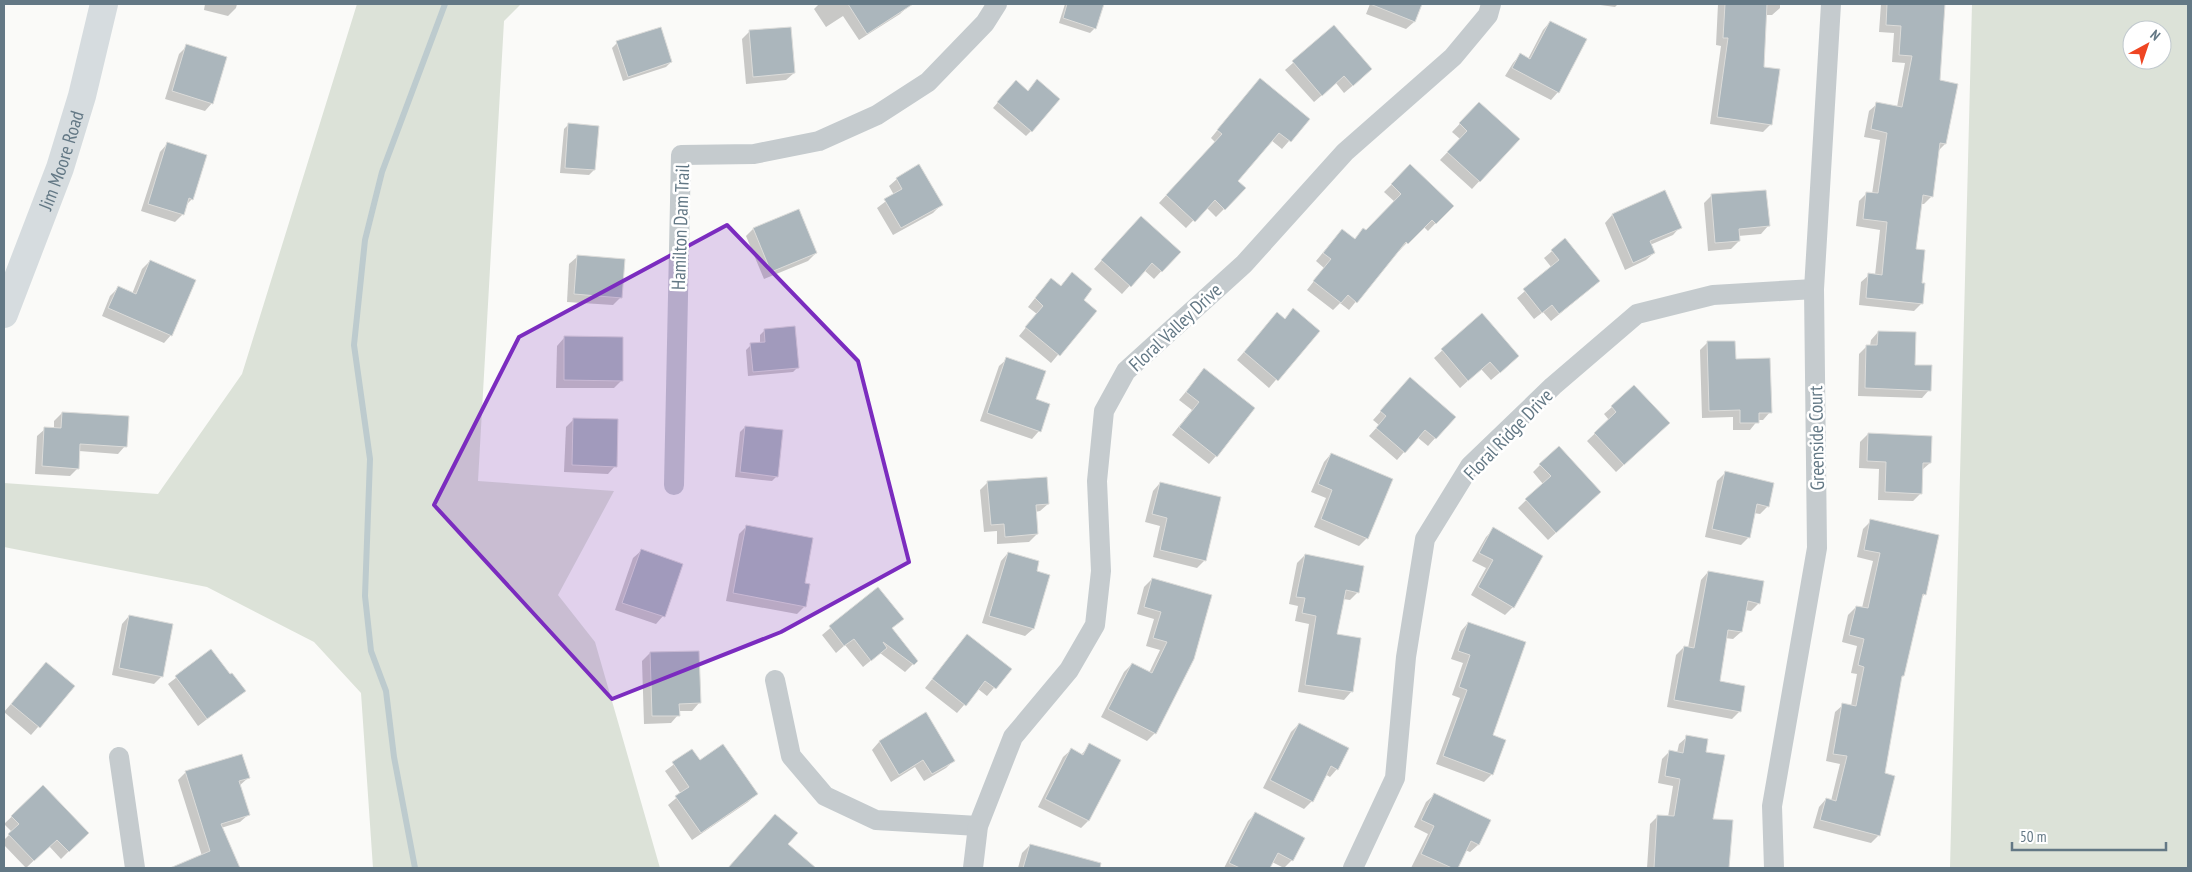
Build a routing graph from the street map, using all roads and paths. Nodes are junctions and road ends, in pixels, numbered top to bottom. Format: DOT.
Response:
graph roads {
  1 [pos="104,4"];
  2 [pos="997,4"];
  3 [pos="1491,4"];
  4 [pos="1831,4"];
  5 [pos="1814,289"];
  6 [pos="4,314"];
  7 [pos="674,485"];
  8 [pos="776,680"];
  9 [pos="119,757"];
  10 [pos="978,826"];
  11 [pos="135,868"];
  12 [pos="973,868"];
  13 [pos="1353,868"];
  14 [pos="1774,868"];
  1 -- 6 [label="street, Jim Moore Road"];
  2 -- 7 [label="street, Hamilton Dam Trail"];
  3 -- 10 [label="street, Floral Valley Drive"];
  4 -- 5 [label="street, Greenside Court"];
  5 -- 13 [label="street, Floral Ridge Drive"];
  5 -- 14 [label="street, Greenside Court"];
  8 -- 10 [label="street"];
  9 -- 11 [label="street"];
  10 -- 12 [label="street, Floral Valley Drive"];
}
